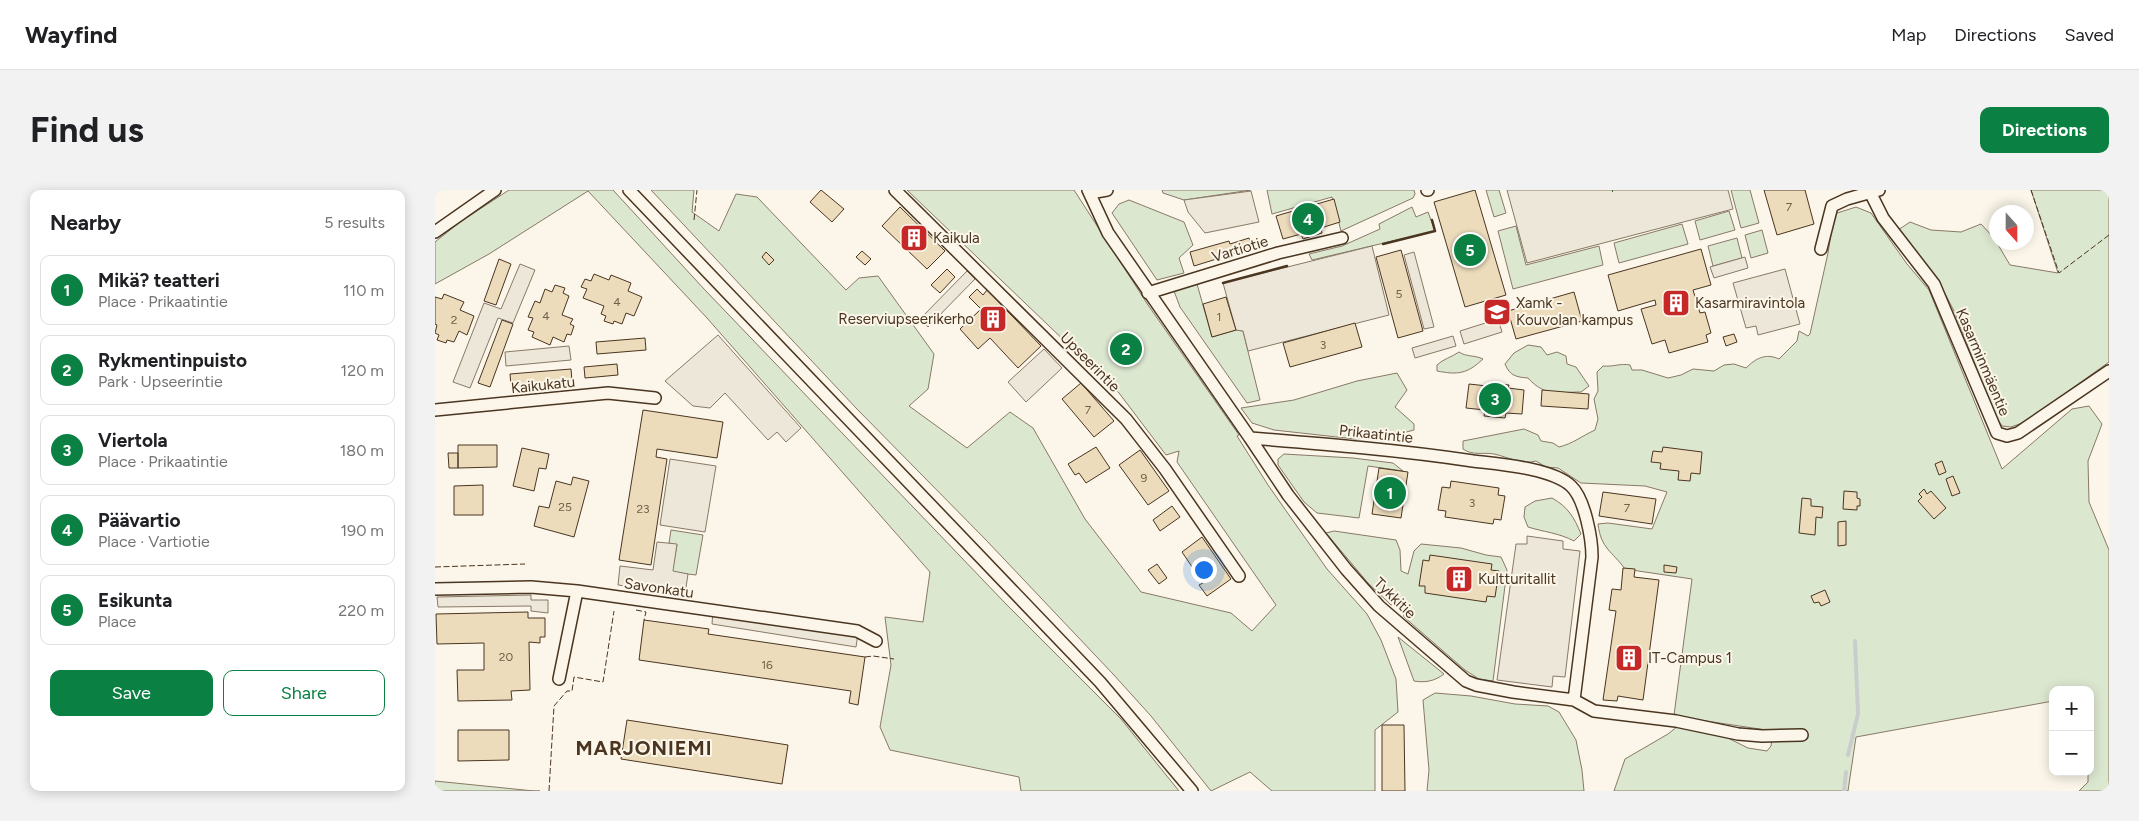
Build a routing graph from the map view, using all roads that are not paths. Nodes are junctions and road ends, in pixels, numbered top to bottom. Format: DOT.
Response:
graph roads {
  1 [pos="495,190"];
  2 [pos="629,190"];
  3 [pos="895,190"];
  4 [pos="1107,190"];
  5 [pos="1874,191"];
  6 [pos="1089,192"];
  7 [pos="435,232"];
  8 [pos="1342,238"];
  9 [pos="1821,248"];
  10 [pos="1148,293"];
  11 [pos="2109,371"];
  12 [pos="655,398"];
  13 [pos="435,410"];
  14 [pos="1250,438"];
  15 [pos="1239,576"];
  16 [pos="435,589"];
  17 [pos="577,591"];
  18 [pos="876,641"];
  19 [pos="559,679"];
  20 [pos="1574,700"];
  21 [pos="1802,736"];
  22 [pos="1192,791"];
  1 -- 7 [label="street"];
  2 -- 22 [label="street"];
  3 -- 15 [label="street, Upseerintie"];
  4 -- 6 [label="street"];
  5 -- 9 [label="street"];
  5 -- 11 [label="street, Kasarminmäentie"];
  6 -- 10 [label="street"];
  8 -- 10 [label="street, Vartiotie"];
  10 -- 14 [label="street"];
  12 -- 13 [label="street, Kaikukatu"];
  14 -- 20 [label="street, Tykkitie"];
  14 -- 20 [label="street, Prikaatintie"];
  16 -- 17 [label="street, Savonkatu"];
  17 -- 18 [label="street, Savonkatu"];
  17 -- 19 [label="street"];
  20 -- 21 [label="street, Tykkitie"];
}
